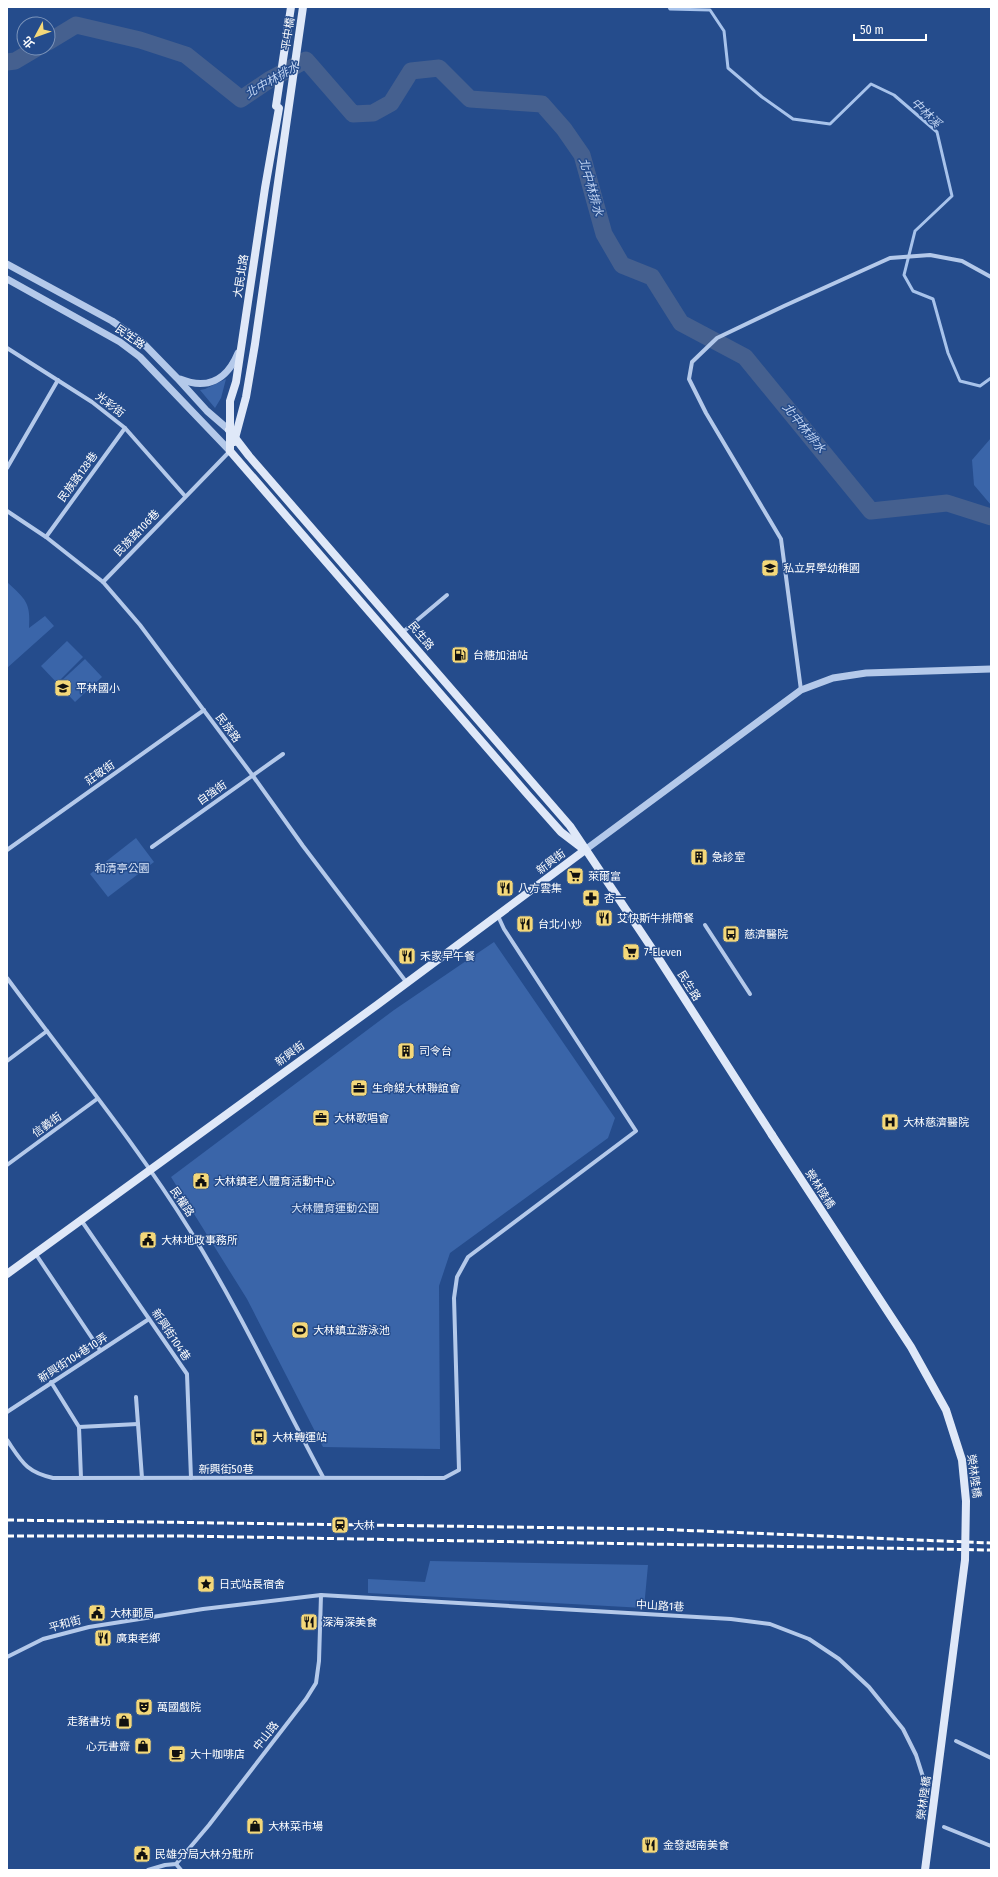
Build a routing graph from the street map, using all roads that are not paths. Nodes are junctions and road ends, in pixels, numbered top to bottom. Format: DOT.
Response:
graph roads {
  1 [pos="291,8"];
  2 [pos="303,9"];
  3 [pos="276,106"];
  4 [pos="288,108"];
  5 [pos="7,264"];
  6 [pos="991,277"];
  7 [pos="7,279"];
  8 [pos="7,348"];
  9 [pos="241,348"];
  10 [pos="178,378"];
  11 [pos="58,380"];
  12 [pos="125,428"];
  13 [pos="229,430"];
  14 [pos="236,438"];
  15 [pos="230,451"];
  16 [pos="7,468"];
  17 [pos="185,496"];
  18 [pos="7,512"];
  19 [pos="46,537"];
  20 [pos="103,582"];
  21 [pos="448,595"];
  22 [pos="403,632"];
  23 [pos="991,669"];
  24 [pos="800,690"];
  25 [pos="204,710"];
  26 [pos="283,754"];
  27 [pos="253,776"];
  28 [pos="152,847"];
  29 [pos="7,850"];
  30 [pos="585,850"];
  31 [pos="498,916"];
  32 [pos="705,925"];
  33 [pos="7,978"];
  34 [pos="406,983"];
  35 [pos="750,994"];
  36 [pos="47,1031"];
  37 [pos="7,1061"];
  38 [pos="98,1099"];
  39 [pos="772,1135"];
  40 [pos="7,1165"];
  41 [pos="149,1170"];
  42 [pos="81,1220"];
  43 [pos="35,1253"];
  44 [pos="7,1274"];
  45 [pos="149,1319"];
  46 [pos="100,1350"];
  47 [pos="52,1382"];
  48 [pos="136,1398"];
  49 [pos="7,1412"];
  50 [pos="138,1424"];
  51 [pos="79,1427"];
  52 [pos="7,1440"];
  53 [pos="322,1477"];
  54 [pos="81,1478"];
  55 [pos="142,1478"];
  56 [pos="191,1478"];
  57 [pos="321,1595"];
  58 [pos="7,1657"];
  59 [pos="956,1741"];
  60 [pos="991,1758"];
  61 [pos="924,1780"];
  62 [pos="944,1827"];
  63 [pos="991,1846"];
  64 [pos="176,1864"];
  65 [pos="148,1870"];
  66 [pos="181,1870"];
  67 [pos="925,1870"];
  1 -- 3 [label="main road, 平中橋"];
  2 -- 4 [label="main road, 平中橋"];
  3 -- 9 [label="main road, 大民北路"];
  4 -- 14 [label="main road, 大民北路"];
  5 -- 10 [label="street"];
  6 -- 24 [label="street"];
  7 -- 15 [label="street, 民生路"];
  8 -- 11 [label="street, 光彩街"];
  9 -- 10 [label="street"];
  9 -- 13 [label="main road, 大民北路"];
  10 -- 13 [label="street"];
  11 -- 12 [label="street, 光彩街"];
  11 -- 16 [label="street"];
  12 -- 17 [label="street, 光彩街"];
  12 -- 19 [label="street, 民族路128巷"];
  13 -- 14 [label="main road, 民生路"];
  13 -- 15 [label="main road, 大民北路"];
  14 -- 15 [label="main road, 大民北路"];
  14 -- 22 [label="main road, 民生路"];
  15 -- 17 [label="street, 民族路106巷"];
  15 -- 30 [label="main road, 民生路"];
  17 -- 20 [label="street, 民族路106巷"];
  18 -- 19 [label="street, 民族路"];
  19 -- 20 [label="street, 民族路"];
  20 -- 25 [label="street, 民族路"];
  21 -- 22 [label="street"];
  22 -- 30 [label="main road, 民生路"];
  23 -- 24 [label="street"];
  24 -- 30 [label="street"];
  25 -- 27 [label="street, 民族路"];
  25 -- 29 [label="street, 莊敬街"];
  26 -- 27 [label="street, 自強街"];
  27 -- 28 [label="street, 自強街"];
  27 -- 34 [label="street, 民族路"];
  30 -- 31 [label="main road, 新興街"];
  30 -- 39 [label="main road, 民生路"];
  31 -- 34 [label="main road, 新興街"];
  31 -- 53 [label="street, 新興街50巷"];
  32 -- 35 [label="street"];
  33 -- 36 [label="street, 民權路"];
  34 -- 41 [label="main road, 新興街"];
  36 -- 37 [label="street"];
  36 -- 38 [label="street, 民權路"];
  38 -- 40 [label="street, 信義街"];
  38 -- 41 [label="street, 民權路"];
  39 -- 67 [label="main road, 榮林陸橋, bridge"];
  41 -- 42 [label="main road, 新興街"];
  41 -- 53 [label="street, 民權路"];
  42 -- 43 [label="main road, 新興街"];
  42 -- 45 [label="street, 新興街104巷"];
  43 -- 44 [label="main road, 新興街"];
  43 -- 46 [label="street"];
  45 -- 46 [label="street, 新興街104巷10弄"];
  45 -- 56 [label="street, 新興街104巷"];
  46 -- 47 [label="street, 新興街104巷10弄"];
  47 -- 49 [label="street, 新興街104巷10弄"];
  47 -- 51 [label="street"];
  48 -- 50 [label="street"];
  50 -- 51 [label="street"];
  50 -- 55 [label="street"];
  51 -- 54 [label="street"];
  52 -- 54 [label="street, 新興街50巷"];
  53 -- 56 [label="street, 新興街50巷"];
  54 -- 55 [label="street, 新興街50巷"];
  55 -- 56 [label="street, 新興街50巷"];
  57 -- 58 [label="street, 平和街"];
  57 -- 61 [label="street, 中山路1巷"];
  57 -- 64 [label="street, 中山路"];
  59 -- 60 [label="street"];
  62 -- 63 [label="street"];
  64 -- 65 [label="street"];
  64 -- 66 [label="street"];
}
